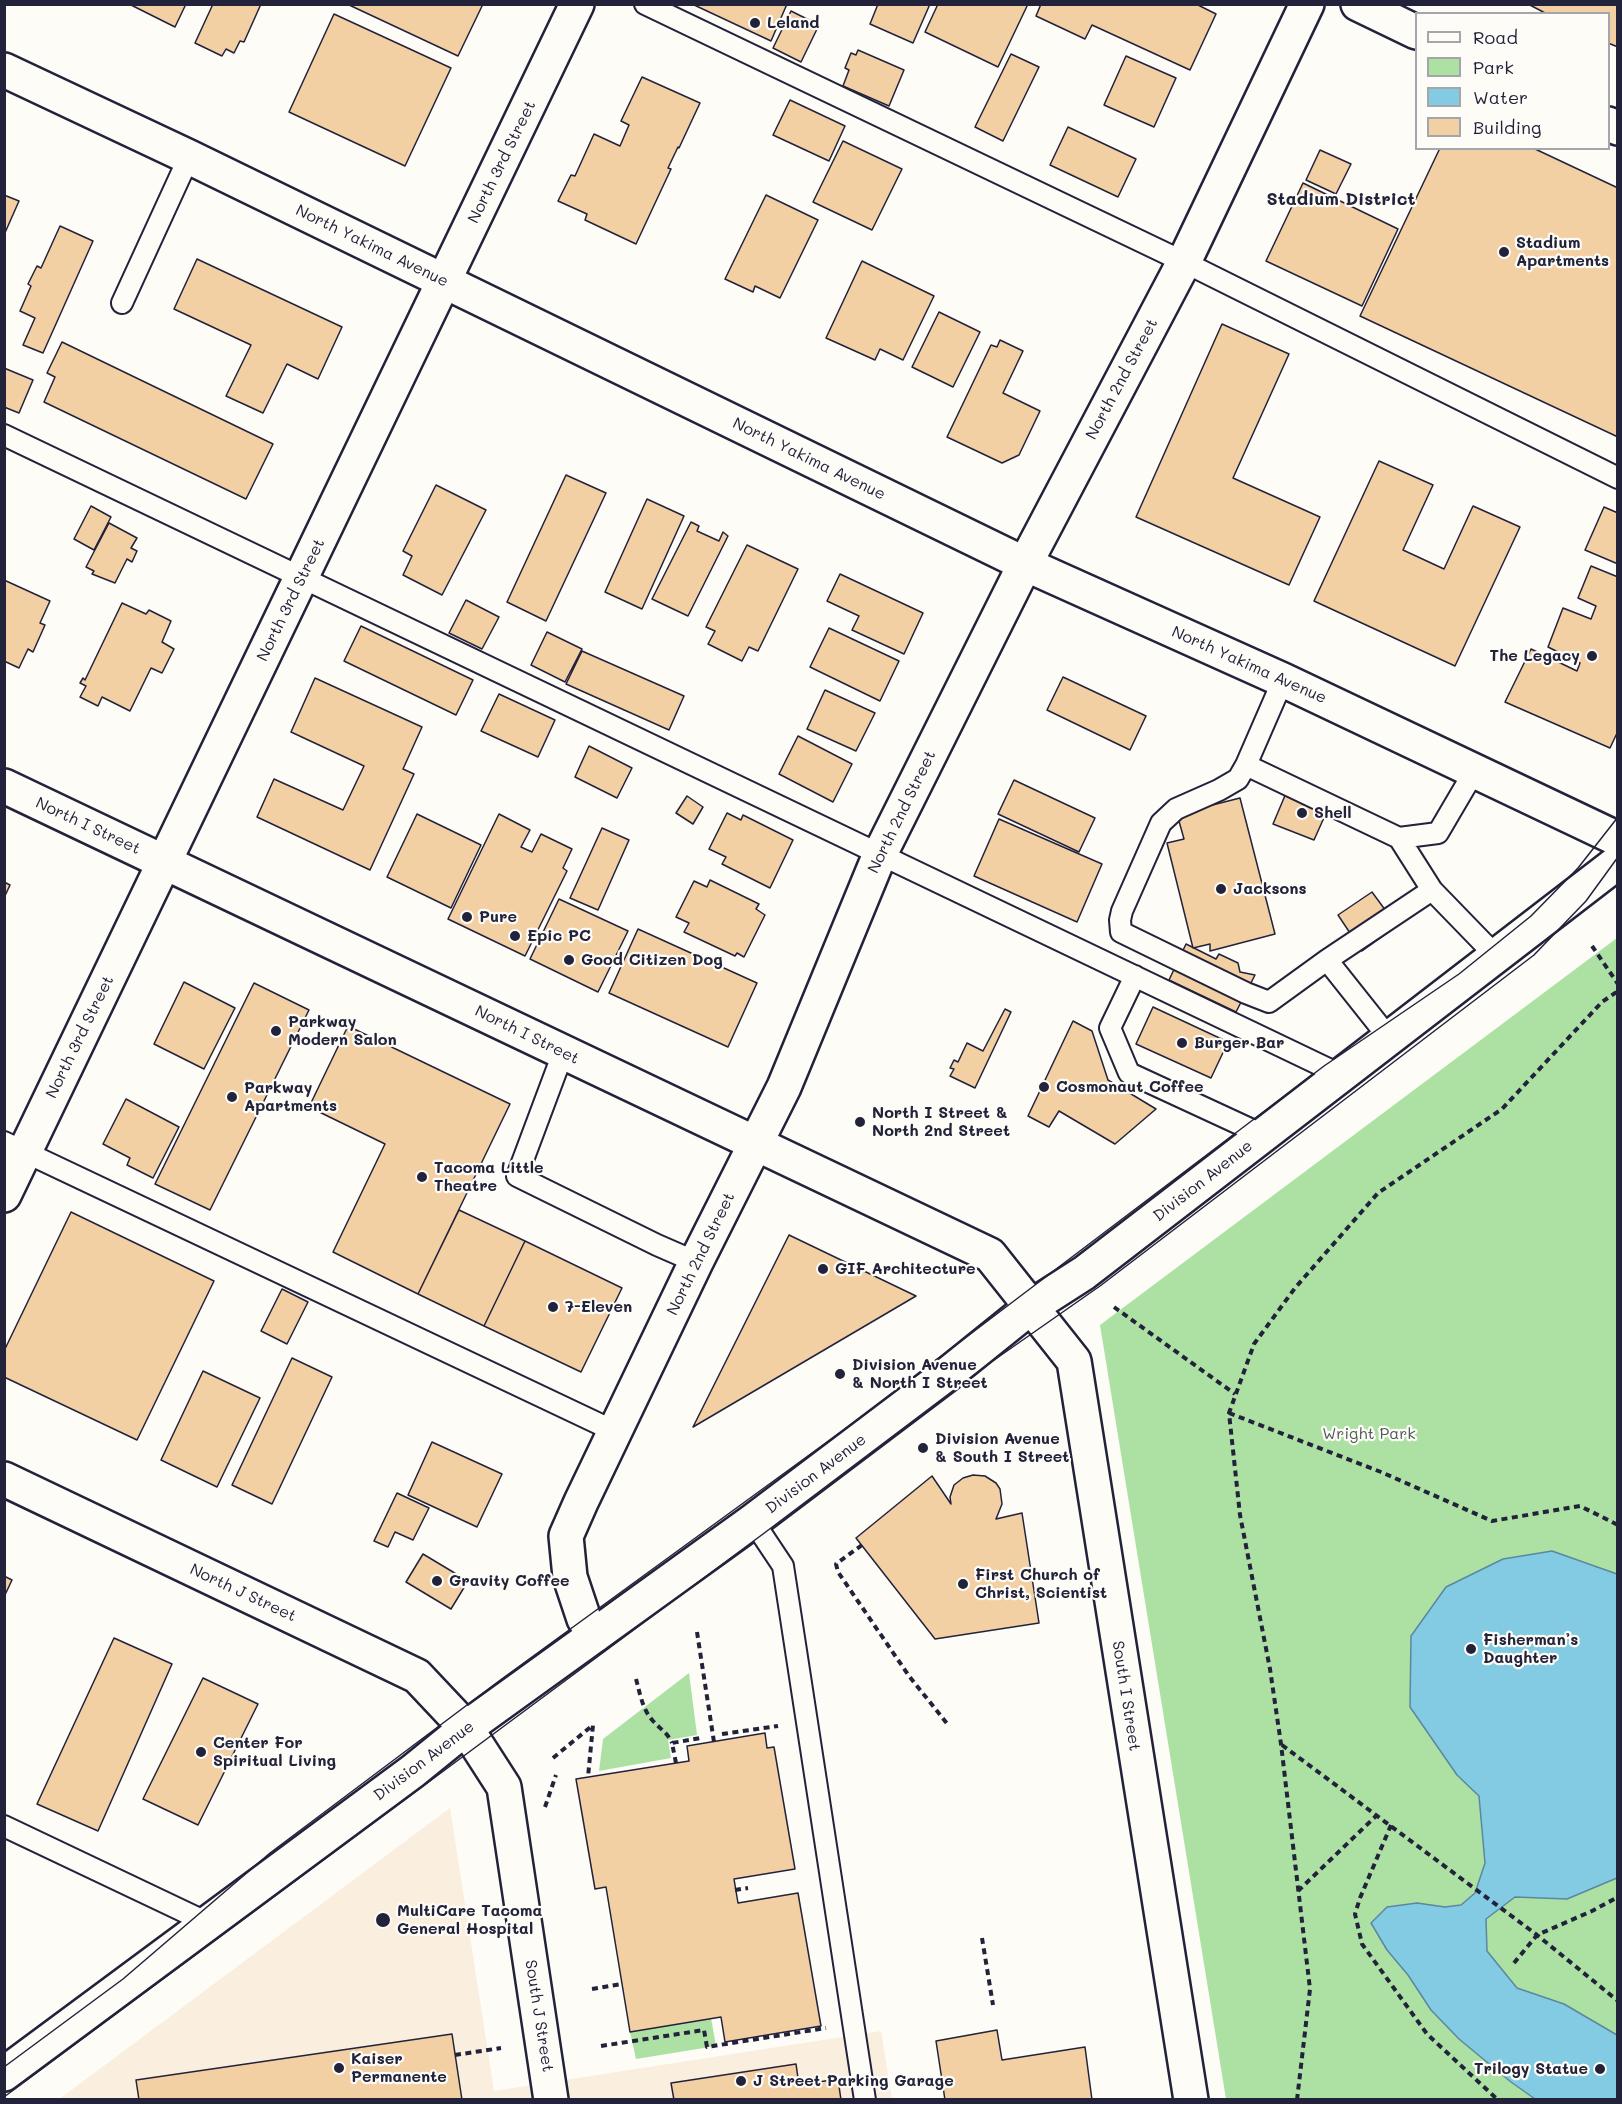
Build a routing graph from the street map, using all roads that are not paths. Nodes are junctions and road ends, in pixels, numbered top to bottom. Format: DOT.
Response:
graph roads {
  1 [pos="577,4"];
  2 [pos="645,4"];
  3 [pos="1307,4"];
  4 [pos="1358,4"];
  5 [pos="1415,32"];
  6 [pos="4,70"];
  7 [pos="189,157"];
  8 [pos="1184,262"];
  9 [pos="445,282"];
  10 [pos="122,303"];
  11 [pos="4,435"];
  12 [pos="1617,478"];
  13 [pos="1025,564"];
  14 [pos="302,577"];
  15 [pos="1283,680"];
  16 [pos="1246,765"];
  17 [pos="1475,771"];
  18 [pos="4,786"];
  19 [pos="1399,838"];
  20 [pos="1617,839"];
  21 [pos="880,854"];
  22 [pos="163,862"];
  23 [pos="1617,862"];
  24 [pos="1432,890"];
  25 [pos="1496,956"];
  26 [pos="1327,960"];
  27 [pos="1135,975"];
  28 [pos="1389,1038"];
  29 [pos="563,1053"];
  30 [pos="1341,1075"];
  31 [pos="1263,1135"];
  32 [pos="757,1143"];
  33 [pos="15,1147"];
  34 [pos="4,1195"];
  35 [pos="696,1262"];
  36 [pos="1031,1307"];
  37 [pos="614,1431"];
  38 [pos="4,1479"];
  39 [pos="753,1521"];
  40 [pos="595,1635"];
  41 [pos="466,1728"];
  42 [pos="4,1826"];
  43 [pos="208,1923"];
  44 [pos="4,2074"];
  45 [pos="551,2100"];
  46 [pos="865,2100"];
  47 [pos="1191,2100"];
  1 -- 9 [label="street, North 3rd Street"];
  2 -- 8 [label="lane"];
  3 -- 8 [label="street, North 2nd Street"];
  4 -- 5 [label="street"];
  6 -- 7 [label="street, North Yakima Avenue"];
  7 -- 9 [label="street, North Yakima Avenue"];
  7 -- 10 [label="lane"];
  8 -- 12 [label="lane"];
  8 -- 13 [label="street, North 2nd Street"];
  9 -- 13 [label="street, North Yakima Avenue"];
  9 -- 14 [label="street, North 3rd Street"];
  11 -- 14 [label="lane"];
  13 -- 15 [label="street, North Yakima Avenue"];
  13 -- 21 [label="street, North 2nd Street"];
  14 -- 21 [label="lane"];
  14 -- 22 [label="street, North 3rd Street"];
  15 -- 16 [label="lane"];
  15 -- 17 [label="street, North Yakima Avenue"];
  16 -- 19 [label="lane"];
  16 -- 26 [label="lane"];
  17 -- 19 [label="lane"];
  17 -- 20 [label="street, North Yakima Avenue"];
  18 -- 22 [label="street, North I Street"];
  19 -- 24 [label="lane"];
  21 -- 27 [label="lane"];
  21 -- 32 [label="street, North 2nd Street"];
  22 -- 29 [label="street, North I Street"];
  22 -- 33 [label="street, North 3rd Street"];
  23 -- 25 [label="street, Division Avenue"];
  24 -- 25 [label="lane"];
  24 -- 26 [label="lane"];
  25 -- 28 [label="street, Division Avenue"];
  26 -- 28 [label="lane"];
  27 -- 30 [label="lane"];
  27 -- 31 [label="lane"];
  28 -- 30 [label="street, Division Avenue"];
  29 -- 32 [label="street, North I Street"];
  29 -- 35 [label="lane"];
  30 -- 31 [label="street, Division Avenue"];
  31 -- 36 [label="street, Division Avenue"];
  32 -- 35 [label="street, North 2nd Street"];
  32 -- 36 [label="street, North I Street"];
  33 -- 34 [label="street, North 3rd Street"];
  33 -- 37 [label="lane"];
  35 -- 37 [label="street, North 2nd Street"];
  36 -- 39 [label="street, Division Avenue"];
  36 -- 47 [label="street, South I Street"];
  37 -- 40 [label="street, North 2nd Street"];
  38 -- 41 [label="street, North J Street"];
  39 -- 40 [label="street, Division Avenue"];
  39 -- 46 [label="lane"];
  40 -- 41 [label="street, Division Avenue"];
  41 -- 43 [label="street, Division Avenue"];
  41 -- 45 [label="street, South J Street"];
  42 -- 43 [label="lane"];
  43 -- 44 [label="street, Division Avenue"];
}
